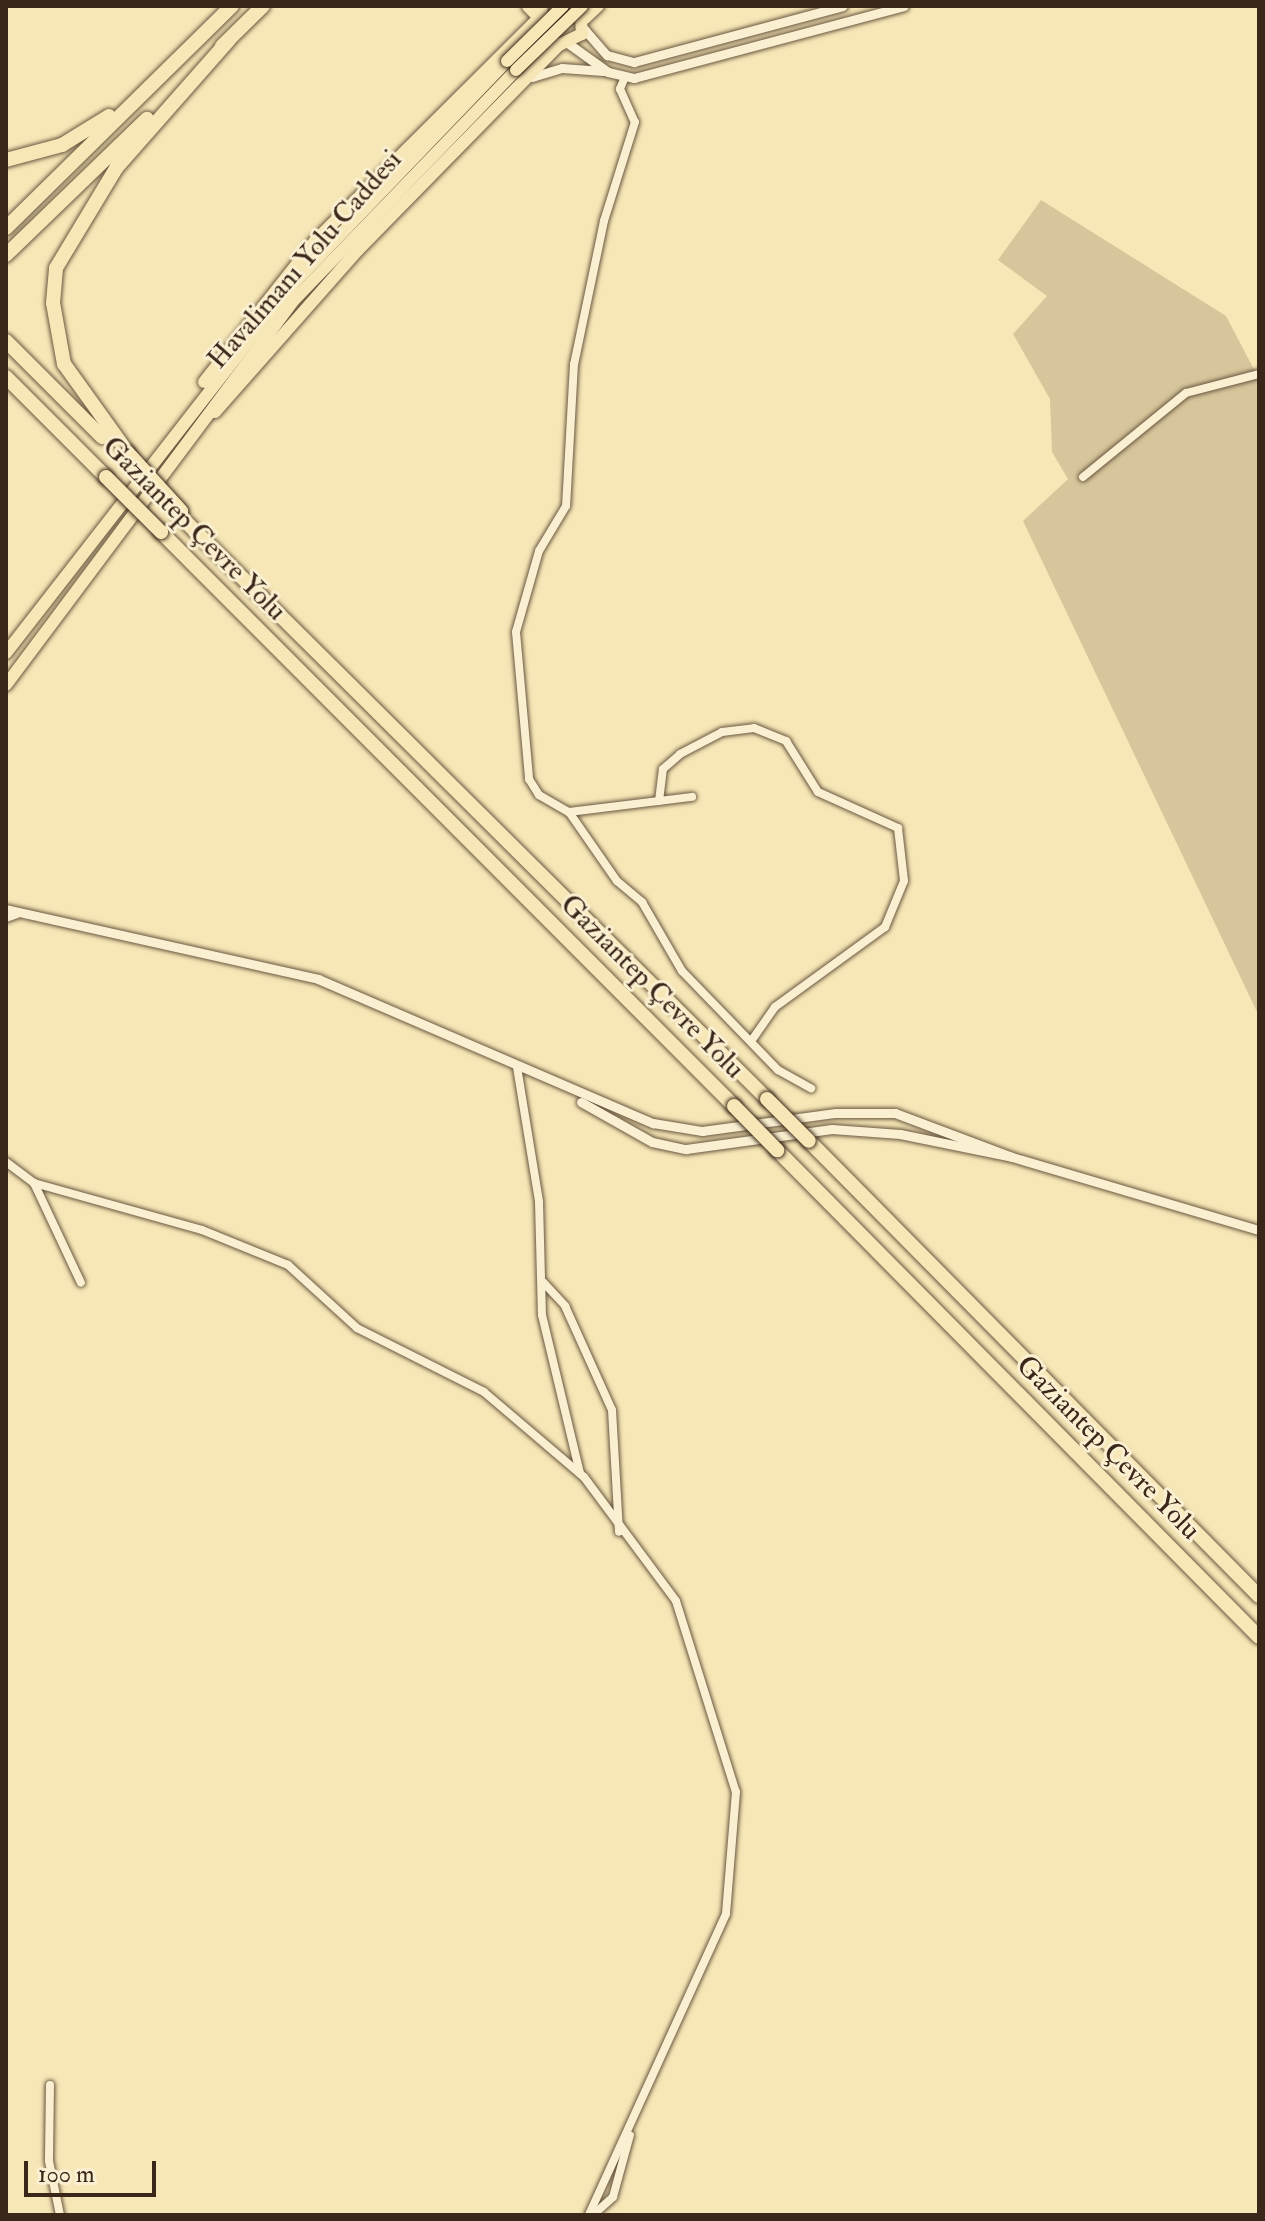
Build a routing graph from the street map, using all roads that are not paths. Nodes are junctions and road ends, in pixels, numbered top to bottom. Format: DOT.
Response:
graph roads {
  1 [pos="232,6"];
  2 [pos="263,6"];
  3 [pos="563,6"];
  4 [pos="598,6"];
  5 [pos="843,6"];
  6 [pos="904,6"];
  7 [pos="536,12"];
  8 [pos="583,15"];
  9 [pos="214,23"];
  10 [pos="229,40"];
  11 [pos="564,45"];
  12 [pos="512,66"];
  13 [pos="608,72"];
  14 [pos="625,77"];
  15 [pos="522,83"];
  16 [pos="6,160"];
  17 [pos="6,228"];
  18 [pos="6,255"];
  19 [pos="6,341"];
  20 [pos="1259,374"];
  21 [pos="6,377"];
  22 [pos="190,410"];
  23 [pos="181,450"];
  24 [pos="126,456"];
  25 [pos="1083,477"];
  26 [pos="6,653"];
  27 [pos="6,685"];
  28 [pos="692,797"];
  29 [pos="659,801"];
  30 [pos="569,812"];
  31 [pos="6,909"];
  32 [pos="17,914"];
  33 [pos="6,918"];
  34 [pos="753,1039"];
  35 [pos="517,1067"];
  36 [pos="554,1085"];
  37 [pos="811,1088"];
  38 [pos="1012,1157"];
  39 [pos="6,1162"];
  40 [pos="34,1183"];
  41 [pos="1259,1230"];
  42 [pos="543,1282"];
  43 [pos="81,1283"];
  44 [pos="580,1474"];
  45 [pos="619,1533"];
  46 [pos="1259,1596"];
  47 [pos="1259,1637"];
  48 [pos="50,2085"];
  49 [pos="631,2130"];
  50 [pos="60,2215"];
  51 [pos="591,2215"];
  1 -- 9 [label="highway"];
  2 -- 10 [label="highway"];
  3 -- 12 [label="highway, Havalimanı Yolu Caddesi, bridge"];
  4 -- 8 [label="highway"];
  5 -- 8 [label="street"];
  6 -- 14 [label="street"];
  7 -- 11 [label="highway"];
  7 -- 22 [label="highway"];
  8 -- 11 [label="highway"];
  8 -- 12 [label="highway, Havalimanı Yolu Caddesi, bridge"];
  9 -- 16 [label="highway"];
  9 -- 17 [label="highway"];
  10 -- 18 [label="highway"];
  10 -- 24 [label="highway"];
  11 -- 13 [label="street"];
  11 -- 15 [label="highway"];
  12 -- 22 [label="highway, Havalimanı Yolu Caddesi"];
  12 -- 23 [label="highway, Havalimanı Yolu Caddesi"];
  13 -- 14 [label="street"];
  13 -- 15 [label="street"];
  14 -- 30 [label="street"];
  15 -- 23 [label="highway"];
  19 -- 24 [label="highway, Gaziantep Çevre Yolu"];
  20 -- 25 [label="street"];
  21 -- 47 [label="highway, Gaziantep Çevre Yolu, bridge"];
  22 -- 26 [label="highway, Havalimanı Yolu Caddesi"];
  23 -- 27 [label="highway, Havalimanı Yolu Caddesi"];
  24 -- 46 [label="highway, Gaziantep Çevre Yolu, bridge"];
  28 -- 29 [label="street"];
  29 -- 30 [label="street"];
  29 -- 34 [label="street"];
  30 -- 34 [label="street"];
  31 -- 32 [label="street"];
  32 -- 33 [label="street"];
  32 -- 35 [label="street"];
  34 -- 37 [label="street"];
  35 -- 36 [label="street"];
  35 -- 42 [label="street"];
  36 -- 38 [label="street"];
  36 -- 38 [label="street"];
  38 -- 41 [label="street"];
  39 -- 40 [label="street"];
  40 -- 43 [label="street"];
  40 -- 44 [label="street"];
  42 -- 44 [label="street"];
  42 -- 45 [label="street"];
  44 -- 45 [label="street"];
  45 -- 49 [label="street"];
  48 -- 50 [label="street"];
  49 -- 51 [label="street"];
  49 -- 51 [label="street"];
}
